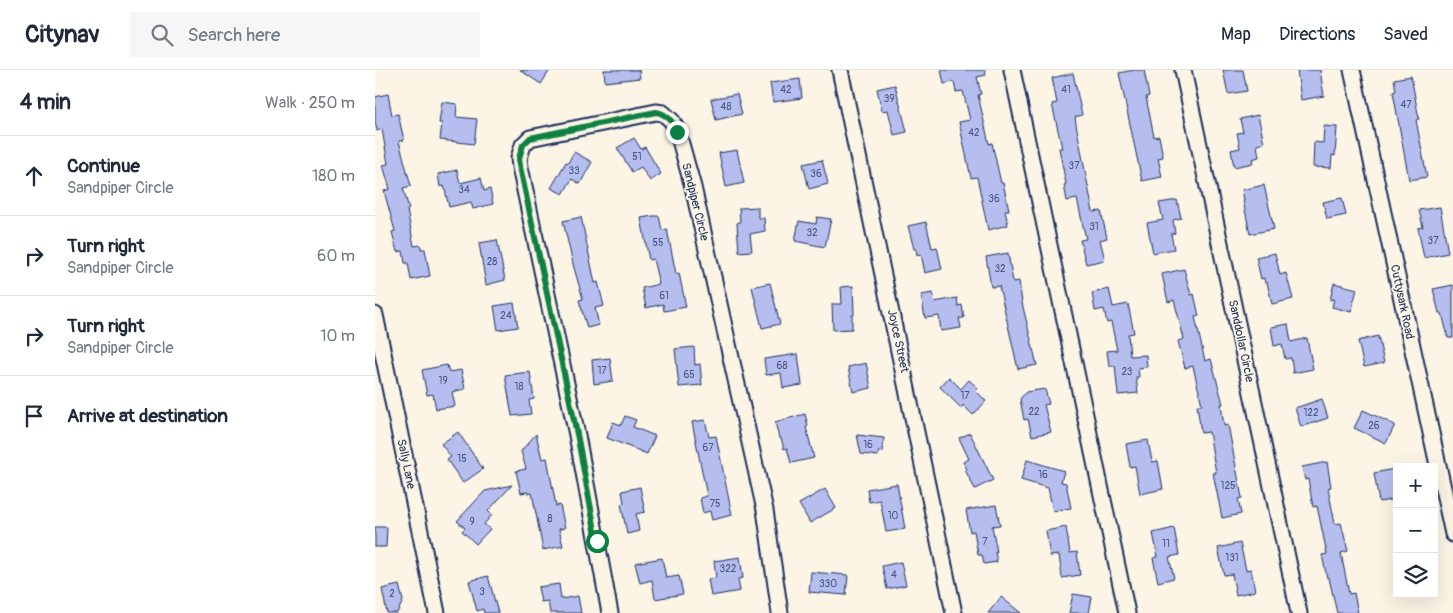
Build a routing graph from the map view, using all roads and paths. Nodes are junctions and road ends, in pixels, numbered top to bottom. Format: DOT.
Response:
graph roads {
  1 [pos="840,70"];
  2 [pos="1011,70"];
  3 [pos="1183,70"];
  4 [pos="1352,70"];
  5 [pos="375,315"];
  6 [pos="1453,534"];
  7 [pos="437,613"];
  8 [pos="610,613"];
  9 [pos="780,613"];
  10 [pos="954,613"];
  11 [pos="1127,613"];
  12 [pos="1299,613"];
  1 -- 10 [label="street, Joyce Street"];
  2 -- 11 [label="street"];
  3 -- 12 [label="street, Sanddollar Circle"];
  4 -- 6 [label="street, Cuttysark Road"];
  5 -- 7 [label="street, Sally Lane"];
  8 -- 9 [label="street, Sandpiper Circle"];
}
